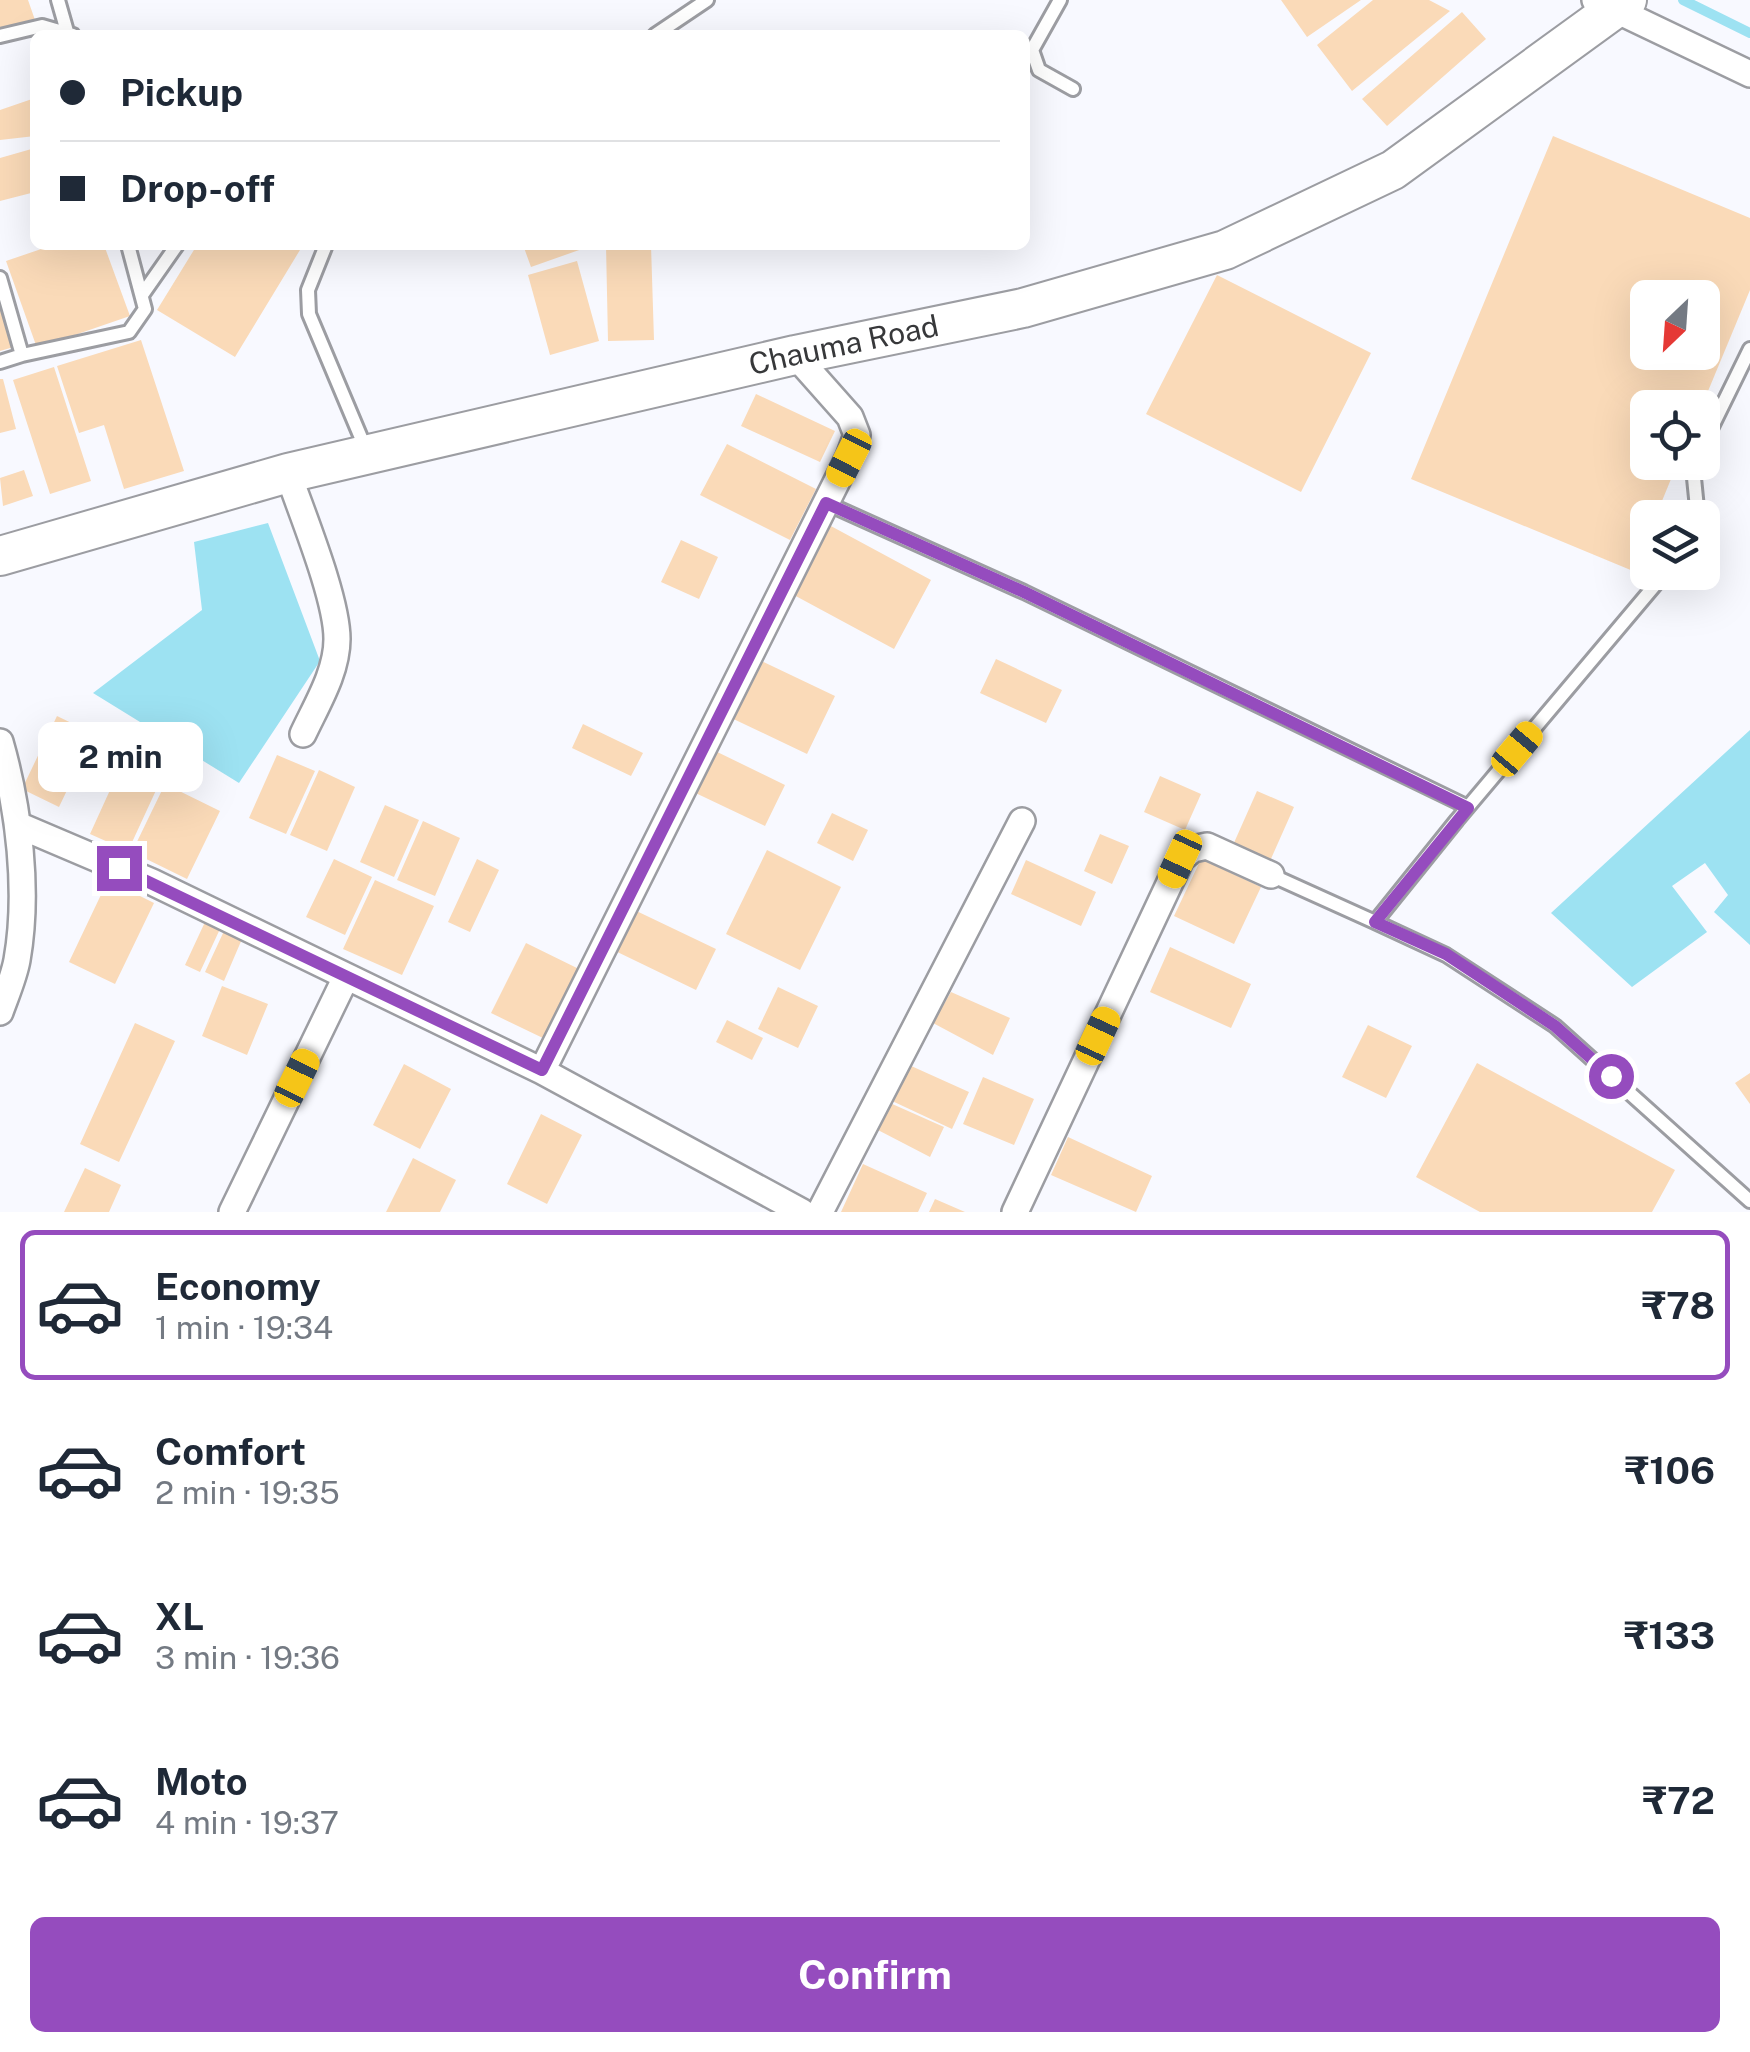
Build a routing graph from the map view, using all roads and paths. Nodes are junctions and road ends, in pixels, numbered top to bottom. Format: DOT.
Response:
graph roads {
  1 [pos="58,0"];
  2 [pos="707,0"];
  3 [pos="1060,0"];
  4 [pos="1613,3"];
  5 [pos="56,30"];
  6 [pos="68,30"];
  7 [pos="662,30"];
  8 [pos="0,36"];
  9 [pos="1750,74"];
  10 [pos="1073,89"];
  11 [pos="129,250"];
  12 [pos="174,250"];
  13 [pos="324,250"];
  14 [pos="0,278"];
  15 [pos="142,295"];
  16 [pos="1750,349"];
  17 [pos="22,356"];
  18 [pos="795,356"];
  19 [pos="0,362"];
  20 [pos="1720,410"];
  21 [pos="368,454"];
  22 [pos="288,473"];
  23 [pos="826,503"];
  24 [pos="0,556"];
  25 [pos="1651,590"];
  26 [pos="303,734"];
  27 [pos="0,742"];
  28 [pos="1468,808"];
  29 [pos="1022,822"];
  30 [pos="18,825"];
  31 [pos="1270,875"];
  32 [pos="1375,922"];
  33 [pos="346,977"];
  34 [pos="0,1012"];
  35 [pos="542,1070"];
  36 [pos="1750,1201"];
  37 [pos="232,1212"];
  38 [pos="802,1212"];
  39 [pos="820,1212"];
  40 [pos="1015,1212"];
  1 -- 6 [label="lane"];
  2 -- 7 [label="lane"];
  3 -- 10 [label="lane"];
  4 -- 9 [label="street"];
  4 -- 18 [label="street, Chauma Road"];
  5 -- 8 [label="lane"];
  11 -- 15 [label="lane"];
  12 -- 15 [label="lane"];
  13 -- 21 [label="lane"];
  14 -- 17 [label="lane"];
  15 -- 17 [label="lane"];
  16 -- 20 [label="lane"];
  17 -- 19 [label="lane"];
  18 -- 21 [label="street, Chauma Road"];
  18 -- 23 [label="street"];
  21 -- 22 [label="street, Chauma Road"];
  22 -- 24 [label="street, Chauma Road"];
  22 -- 26 [label="street"];
  23 -- 28 [label="lane"];
  23 -- 35 [label="street"];
  25 -- 28 [label="lane"];
  27 -- 30 [label="street"];
  28 -- 32 [label="lane"];
  29 -- 39 [label="street"];
  30 -- 33 [label="street"];
  30 -- 34 [label="street"];
  31 -- 32 [label="lane"];
  31 -- 40 [label="street"];
  32 -- 36 [label="lane"];
  33 -- 35 [label="street"];
  33 -- 37 [label="street"];
  35 -- 38 [label="street"];
}
